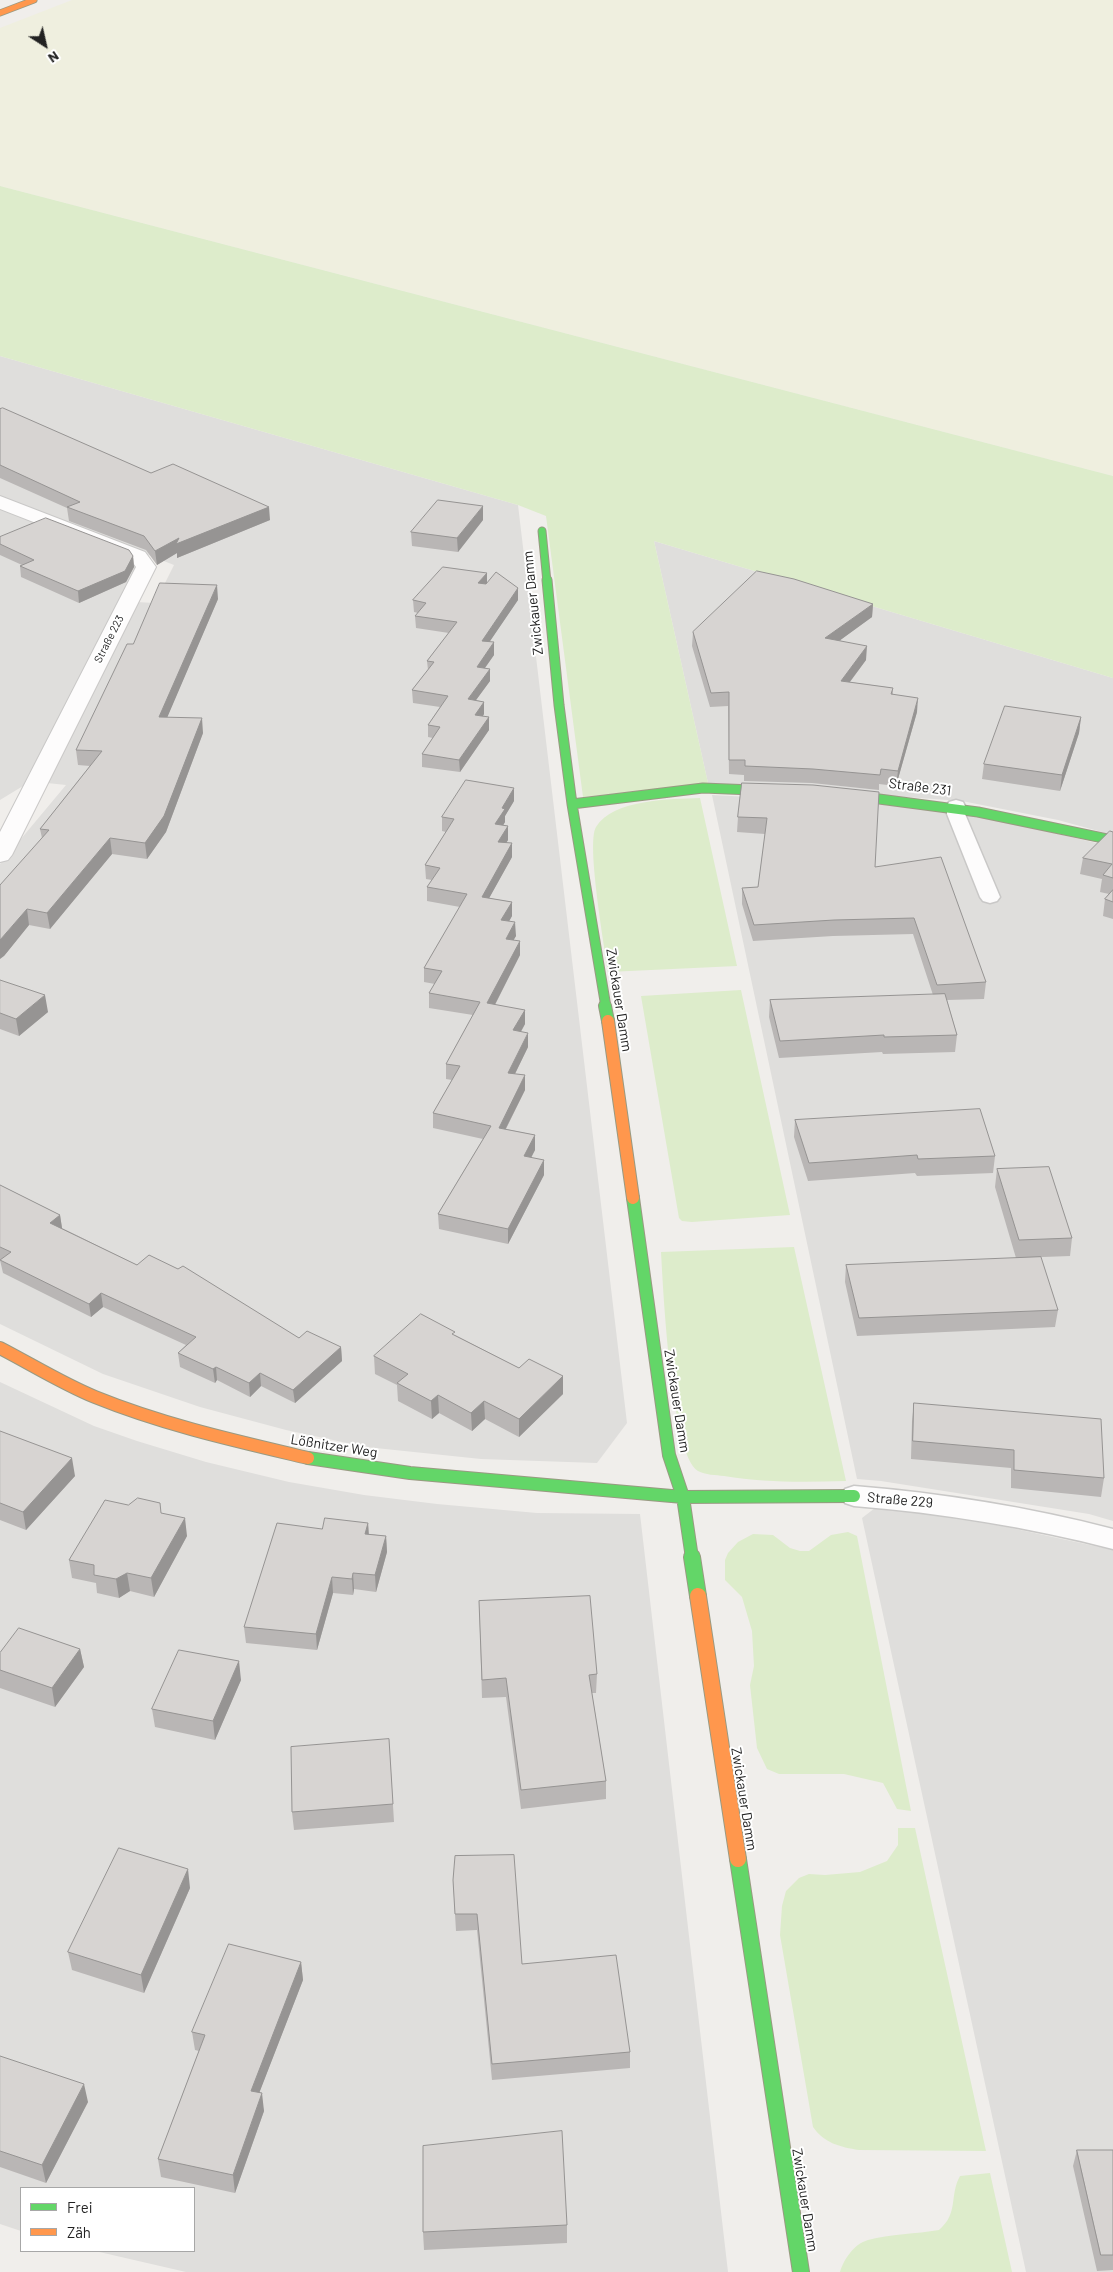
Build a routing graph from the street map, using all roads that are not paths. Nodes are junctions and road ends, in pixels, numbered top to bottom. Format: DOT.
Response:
graph roads {
  1 [pos="34,0"];
  2 [pos="0,13"];
  3 [pos="0,502"];
  4 [pos="542,531"];
  5 [pos="794,791"];
  6 [pos="831,794"];
  7 [pos="572,804"];
  8 [pos="956,806"];
  9 [pos="1113,840"];
  10 [pos="1,853"];
  11 [pos="990,898"];
  12 [pos="0,1348"];
  13 [pos="854,1496"];
  14 [pos="682,1497"];
  15 [pos="1113,1539"];
  16 [pos="801,2272"];
  1 -- 2 [label="street"];
  3 -- 10 [label="street, Straße 223"];
  4 -- 7 [label="street, Zwickauer Damm"];
  5 -- 7 [label="street"];
  6 -- 8 [label="street, Straße 231"];
  7 -- 14 [label="street, Zwickauer Damm"];
  8 -- 9 [label="street, Straße 231"];
  8 -- 11 [label="lane"];
  12 -- 14 [label="street, Lößnitzer Weg"];
  13 -- 14 [label="street, Straße 229"];
  13 -- 15 [label="lane, Straße 229"];
  14 -- 16 [label="street, Zwickauer Damm"];
}
